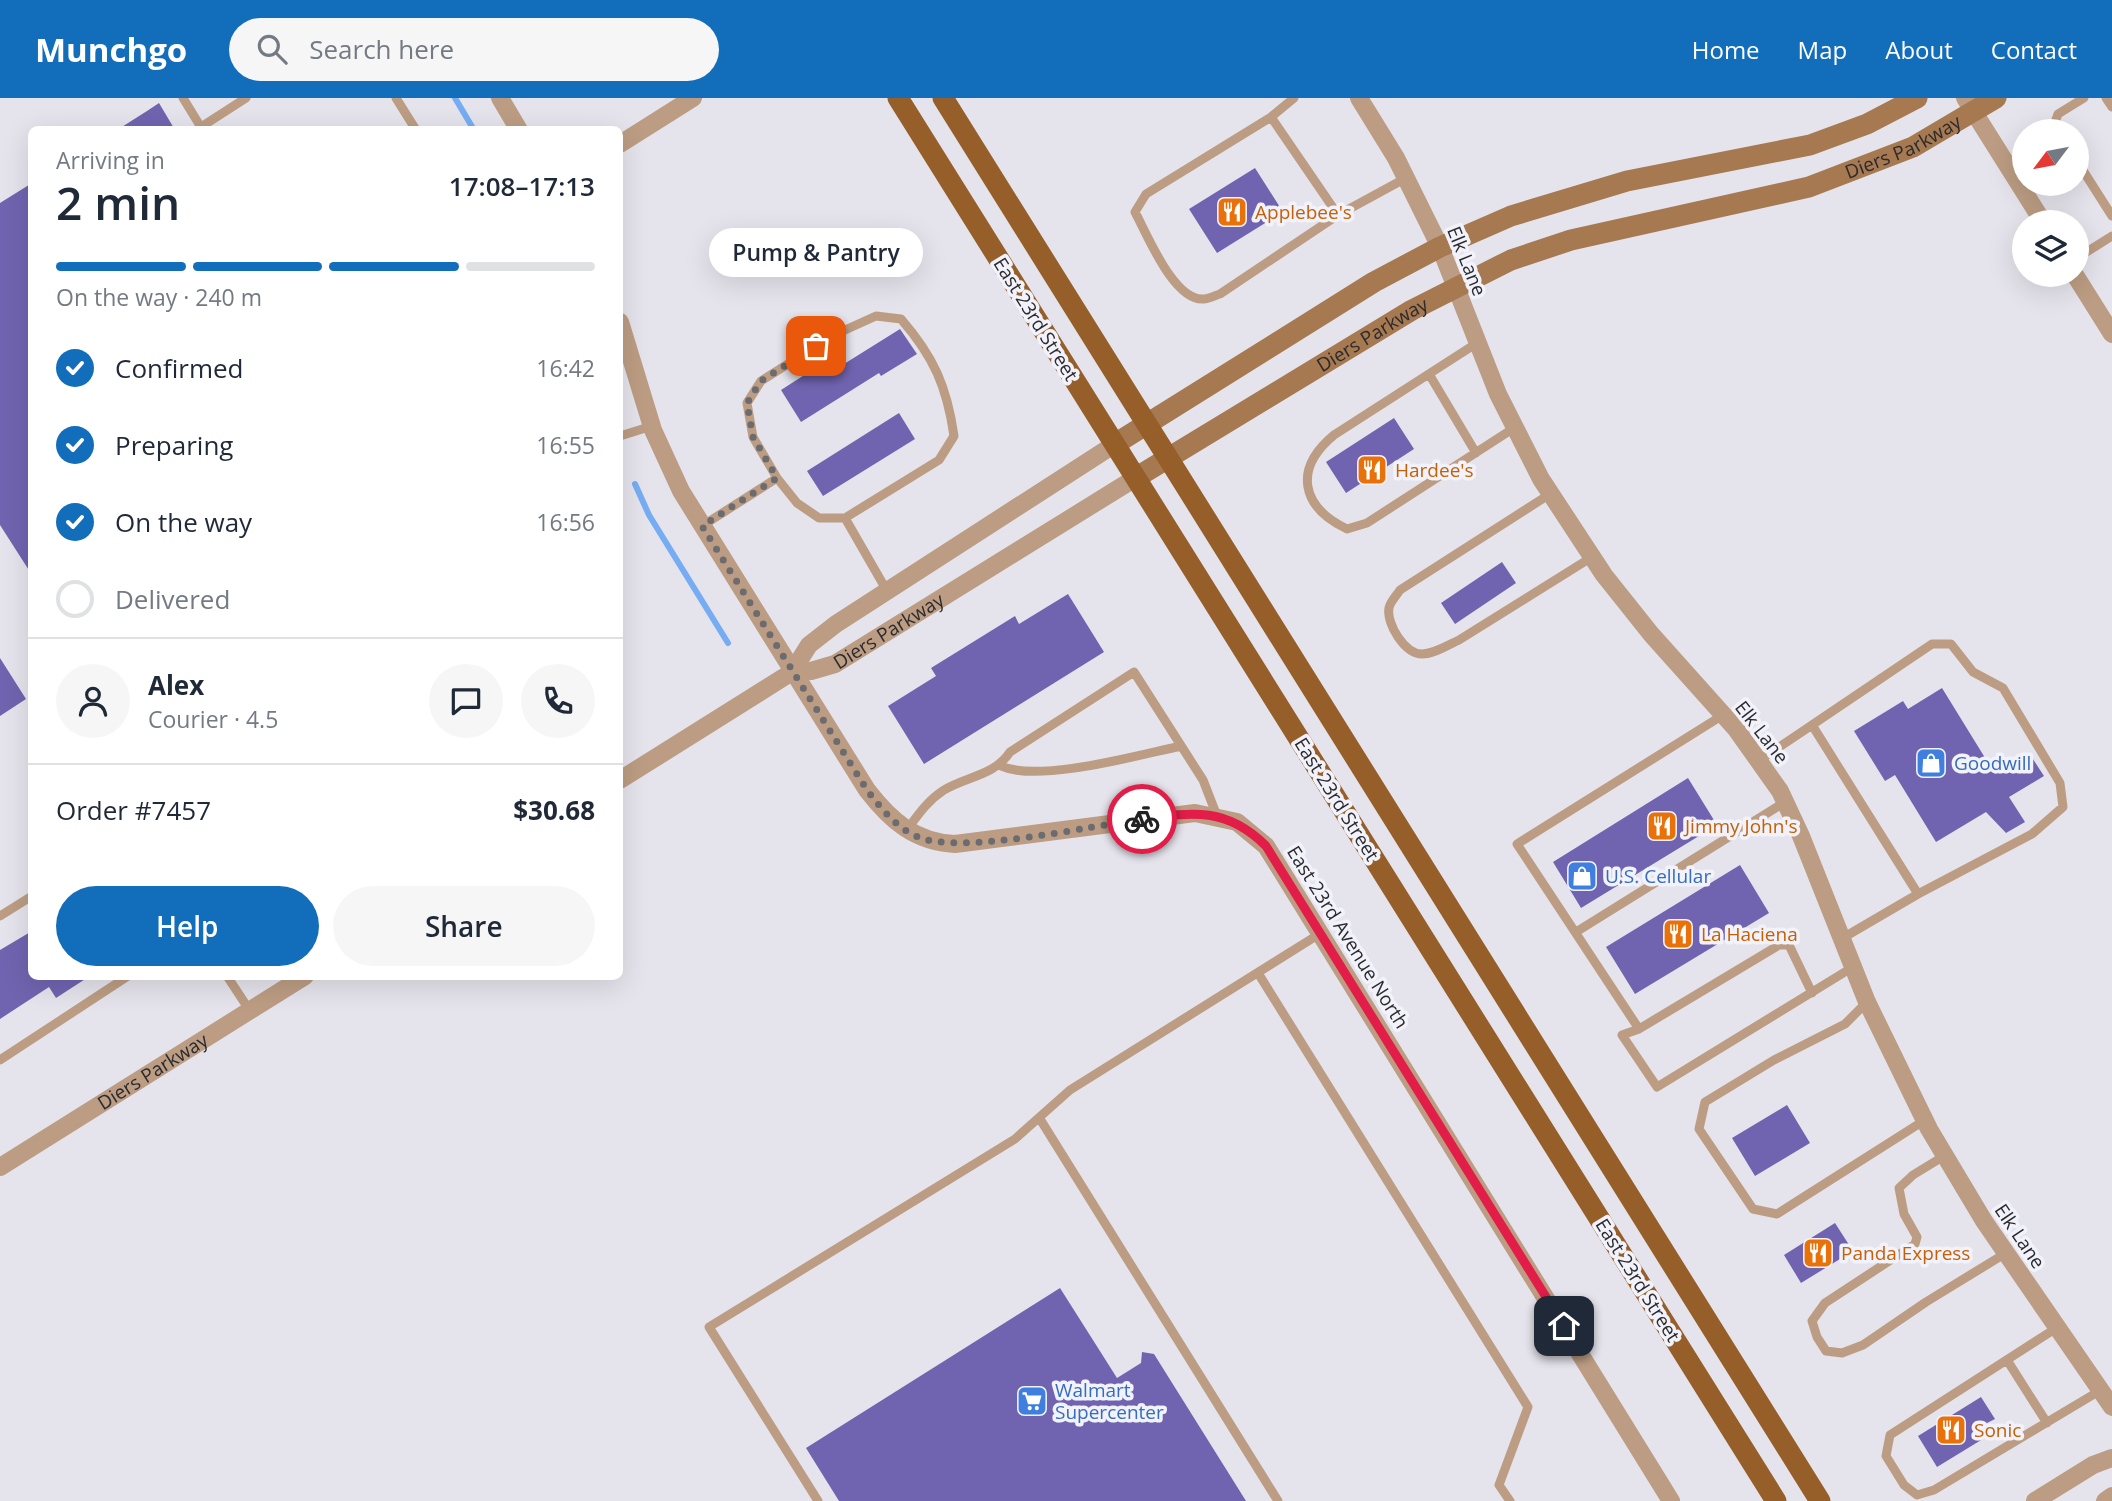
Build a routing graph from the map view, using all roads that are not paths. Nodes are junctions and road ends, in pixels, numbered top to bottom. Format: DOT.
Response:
graph roads {
  1 [pos="183,98"];
  2 [pos="246,98"];
  3 [pos="396,98"];
  4 [pos="500,98"];
  5 [pos="692,98"];
  6 [pos="898,98"];
  7 [pos="943,98"];
  8 [pos="1294,98"];
  9 [pos="1359,98"];
  10 [pos="1917,98"];
  11 [pos="1996,98"];
  12 [pos="2084,98"];
  13 [pos="2106,98"];
  14 [pos="1970,105"];
  15 [pos="2112,107"];
  16 [pos="1271,117"];
  17 [pos="2056,119"];
  18 [pos="201,126"];
  19 [pos="205,126"];
  20 [pos="414,126"];
  21 [pos="517,126"];
  22 [pos="623,142"];
  23 [pos="1406,178"];
  24 [pos="2090,181"];
  25 [pos="2036,210"];
  26 [pos="1338,215"];
  27 [pos="2112,216"];
  28 [pos="2112,236"];
  29 [pos="1440,247"];
  30 [pos="2089,250"];
  31 [pos="1455,286"];
  32 [pos="2083,287"];
  33 [pos="623,332"];
  34 [pos="2112,334"];
  35 [pos="1477,343"];
  36 [pos="1429,374"];
  37 [pos="1147,423"];
  38 [pos="652,426"];
  39 [pos="1514,428"];
  40 [pos="623,435"];
  41 [pos="1115,444"];
  42 [pos="1476,453"];
  43 [pos="1169,459"];
  44 [pos="1137,477"];
  45 [pos="777,478"];
  46 [pos="1550,494"];
  47 [pos="845,518"];
  48 [pos="702,526"];
  49 [pos="1592,557"];
  50 [pos="887,591"];
  51 [pos="792,672"];
  52 [pos="1723,715"];
  53 [pos="1812,725"];
  54 [pos="1181,746"];
  55 [pos="1760,760"];
  56 [pos="1001,766"];
  57 [pos="623,778"];
  58 [pos="1785,802"];
  59 [pos="1217,816"];
  60 [pos="906,831"];
  61 [pos="1918,894"];
  62 [pos="28,898"];
  63 [pos="0,916"];
  64 [pos="1576,932"];
  65 [pos="1321,933"];
  66 [pos="1841,939"];
  67 [pos="1853,967"];
  68 [pos="1258,973"];
  69 [pos="122,980"];
  70 [pos="230,980"];
  71 [pos="299,980"];
  72 [pos="1812,993"];
  73 [pos="1867,1003"];
  74 [pos="250,1011"];
  75 [pos="1639,1029"];
  76 [pos="0,1060"];
  77 [pos="1040,1119"];
  78 [pos="1925,1120"];
  79 [pos="1944,1156"];
  80 [pos="0,1167"];
  81 [pos="2006,1253"];
  82 [pos="2058,1327"];
  83 [pos="2007,1360"];
  84 [pos="2101,1390"];
  85 [pos="2112,1407"];
  86 [pos="2046,1423"];
  87 [pos="2112,1458"];
  88 [pos="2112,1496"];
  89 [pos="818,1501"];
  90 [pos="1278,1501"];
  91 [pos="1510,1501"];
  92 [pos="1671,1501"];
  93 [pos="1776,1501"];
  94 [pos="1820,1501"];
  95 [pos="2035,1501"];
  96 [pos="2105,1501"];
  1 -- 18 [label="lane"];
  2 -- 19 [label="lane"];
  3 -- 20 [label="lane"];
  4 -- 21 [label="street"];
  5 -- 22 [label="street"];
  6 -- 41 [label="main road, East 23rd Street"];
  7 -- 37 [label="main road, East 23rd Street"];
  8 -- 16 [label="lane"];
  9 -- 23 [label="street, Elk Lane"];
  10 -- 29 [label="main road, Diers Parkway"];
  11 -- 14 [label="main road, Diers Parkway"];
  12 -- 17 [label="lane"];
  13 -- 15 [label="lane"];
  14 -- 25 [label="street"];
  14 -- 31 [label="main road, Diers Parkway"];
  16 -- 26 [label="lane"];
  16 -- 26 [label="lane"];
  23 -- 26 [label="lane"];
  23 -- 29 [label="street, Elk Lane"];
  24 -- 27 [label="lane"];
  28 -- 30 [label="lane"];
  29 -- 31 [label="street, Elk Lane"];
  29 -- 37 [label="main road, Diers Parkway"];
  31 -- 35 [label="street, Elk Lane"];
  31 -- 43 [label="main road, Diers Parkway"];
  32 -- 34 [label="street"];
  33 -- 38 [label="street, East 23rd Avenue North"];
  35 -- 36 [label="lane"];
  35 -- 39 [label="street, Elk Lane"];
  36 -- 42 [label="lane"];
  36 -- 42 [label="lane"];
  37 -- 41 [label="main road, Diers Parkway"];
  37 -- 43 [label="main road, East 23rd Street"];
  38 -- 40 [label="lane"];
  38 -- 48 [label="street, East 23rd Avenue North"];
  39 -- 42 [label="lane"];
  39 -- 46 [label="street, Elk Lane"];
  41 -- 44 [label="main road, East 23rd Street"];
  41 -- 50 [label="street, Diers Parkway"];
  43 -- 44 [label="main road, Diers Parkway"];
  43 -- 94 [label="main road, East 23rd Street"];
  44 -- 51 [label="street, Diers Parkway"];
  44 -- 93 [label="main road, East 23rd Street"];
  45 -- 47 [label="lane"];
  45 -- 47 [label="lane"];
  45 -- 48 [label="lane"];
  46 -- 49 [label="street, Elk Lane"];
  46 -- 49 [label="lane"];
  47 -- 50 [label="lane"];
  48 -- 51 [label="street, East 23rd Avenue North"];
  49 -- 52 [label="street, Elk Lane"];
  50 -- 51 [label="street, Diers Parkway"];
  51 -- 57 [label="street, Diers Parkway"];
  51 -- 60 [label="street, East 23rd Avenue North"];
  52 -- 55 [label="street, Elk Lane"];
  52 -- 64 [label="lane"];
  53 -- 55 [label="lane"];
  53 -- 61 [label="lane"];
  53 -- 61 [label="lane"];
  54 -- 56 [label="lane"];
  54 -- 56 [label="lane"];
  54 -- 59 [label="lane"];
  55 -- 58 [label="street, Elk Lane"];
  56 -- 60 [label="lane"];
  58 -- 64 [label="lane"];
  58 -- 66 [label="street, Elk Lane"];
  59 -- 60 [label="street, East 23rd Avenue North"];
  59 -- 65 [label="street, East 23rd Avenue North"];
  61 -- 66 [label="lane"];
  62 -- 63 [label="lane"];
  64 -- 75 [label="lane"];
  65 -- 68 [label="lane"];
  65 -- 92 [label="street, East 23rd Avenue North"];
  66 -- 67 [label="street, Elk Lane"];
  67 -- 72 [label="lane"];
  67 -- 73 [label="street, Elk Lane"];
  68 -- 77 [label="lane"];
  68 -- 91 [label="lane"];
  69 -- 76 [label="lane"];
  70 -- 74 [label="lane"];
  71 -- 74 [label="street, Diers Parkway"];
  72 -- 75 [label="lane"];
  72 -- 75 [label="lane"];
  73 -- 78 [label="street, Elk Lane"];
  73 -- 78 [label="lane"];
  74 -- 80 [label="street, Diers Parkway"];
  77 -- 89 [label="lane"];
  77 -- 90 [label="lane"];
  78 -- 79 [label="street, Elk Lane"];
  79 -- 81 [label="street, Elk Lane"];
  79 -- 81 [label="lane"];
  81 -- 82 [label="street, Elk Lane"];
  82 -- 83 [label="lane"];
  82 -- 84 [label="street, Elk Lane"];
  83 -- 86 [label="lane"];
  83 -- 86 [label="lane"];
  84 -- 85 [label="street, Elk Lane"];
  84 -- 86 [label="lane"];
  87 -- 95 [label="street"];
  88 -- 96 [label="street"];
}
